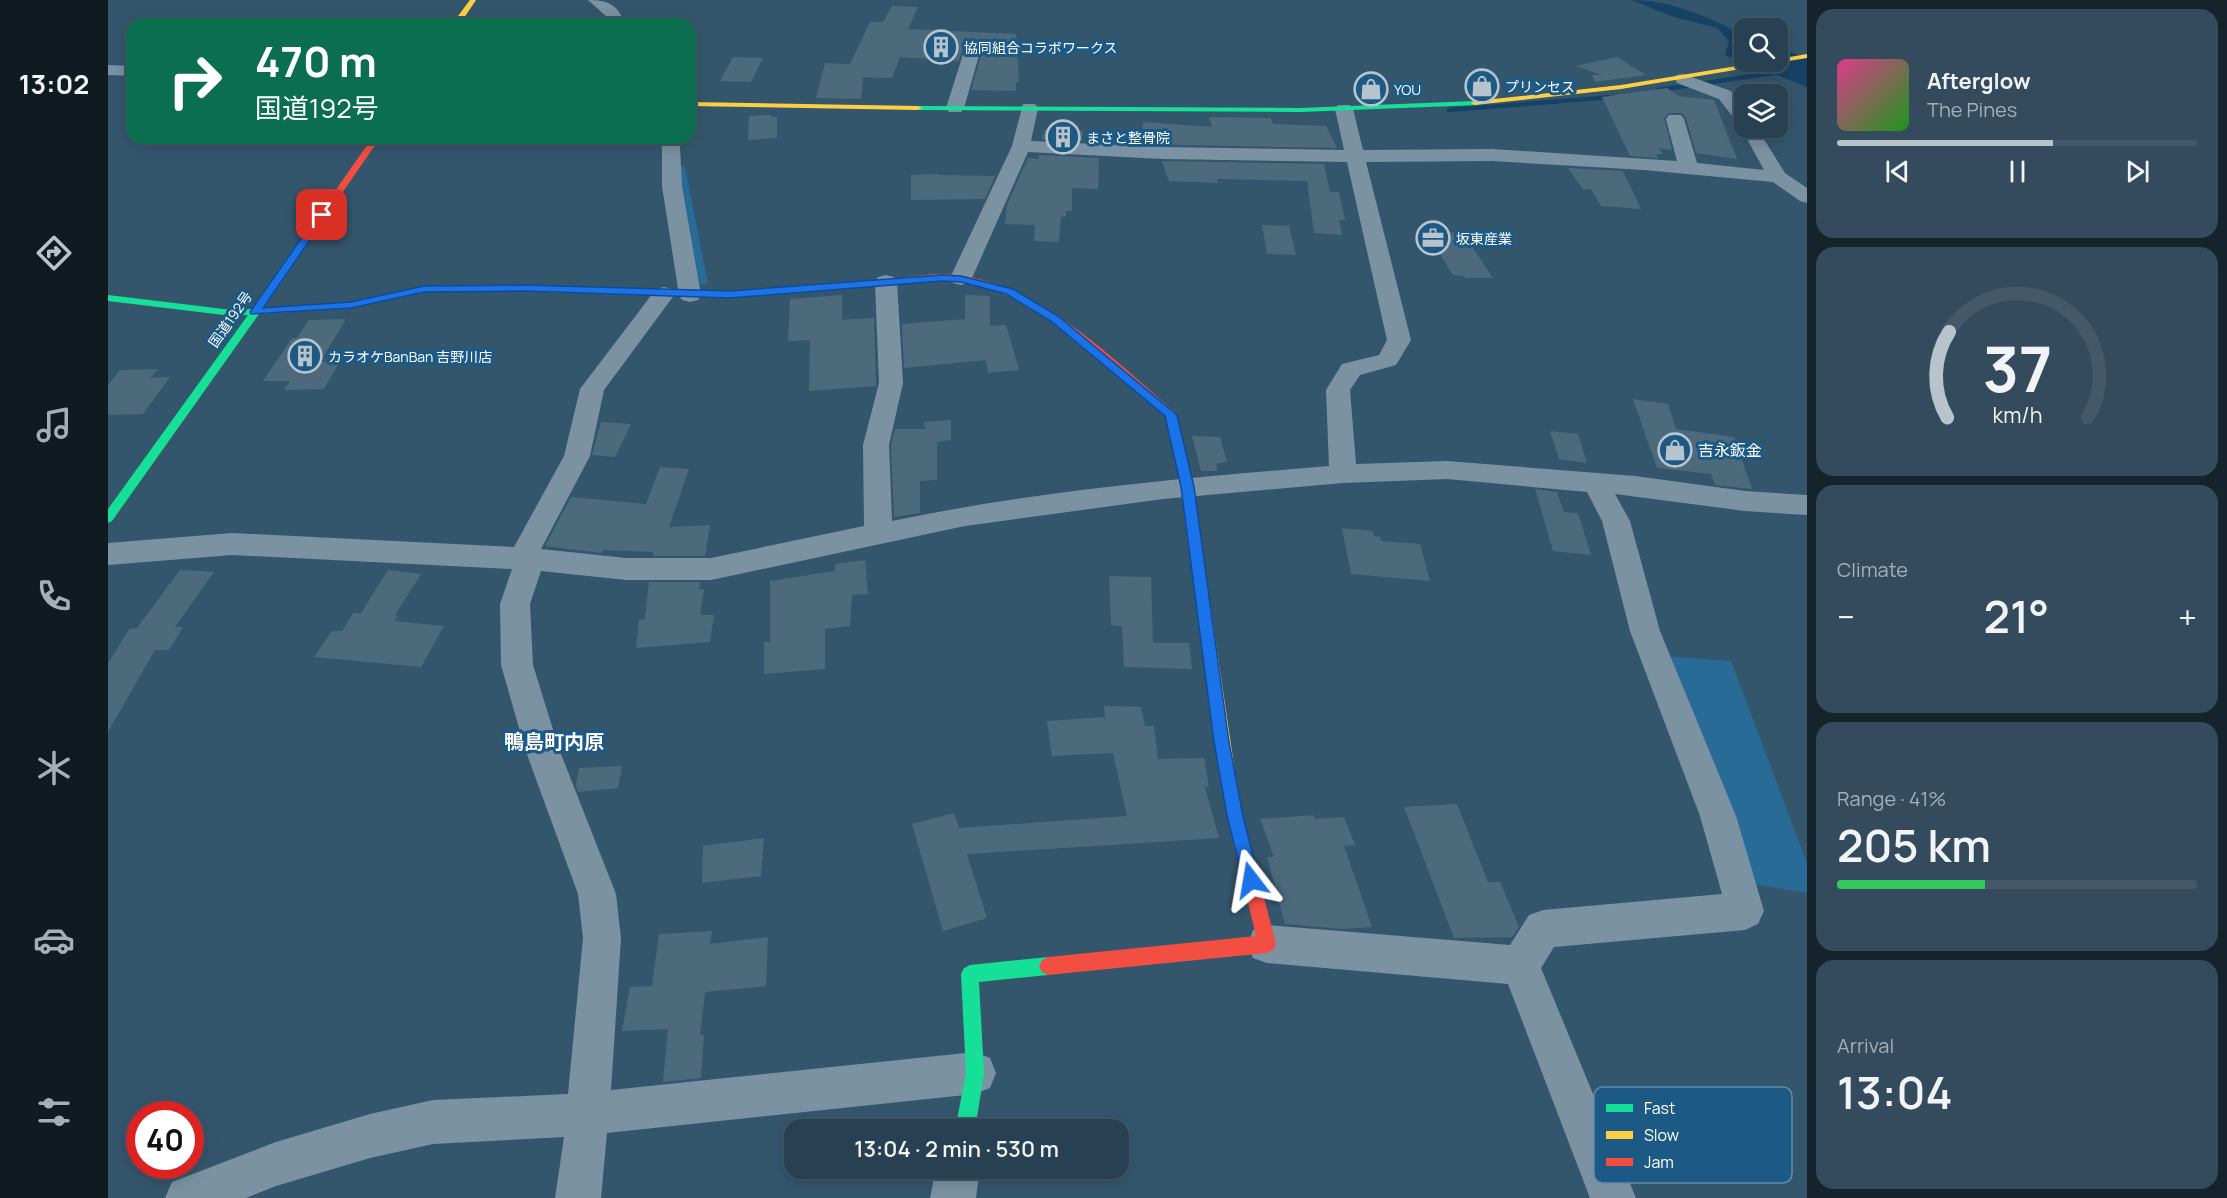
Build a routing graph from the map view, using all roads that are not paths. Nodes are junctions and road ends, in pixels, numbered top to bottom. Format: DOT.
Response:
graph roads {
  1 [pos="473,0"];
  2 [pos="595,0"];
  3 [pos="460,18"];
  4 [pos="615,18"];
  5 [pos="974,45"];
  6 [pos="1807,56"];
  7 [pos="108,70"];
  8 [pos="126,71"];
  9 [pos="1694,82"];
  10 [pos="696,104"];
  11 [pos="955,108"];
  12 [pos="1029,108"];
  13 [pos="1734,108"];
  14 [pos="1345,112"];
  15 [pos="1675,119"];
  16 [pos="1754,138"];
  17 [pos="372,144"];
  18 [pos="670,144"];
  19 [pos="1020,146"];
  20 [pos="1356,156"];
  21 [pos="1689,168"];
  22 [pos="1778,177"];
  23 [pos="1807,197"];
  24 [pos="961,279"];
  25 [pos="886,282"];
  26 [pos="664,294"];
  27 [pos="690,295"];
  28 [pos="108,298"];
  29 [pos="255,312"];
  30 [pos="1343,474"];
  31 [pos="1596,483"];
  32 [pos="1187,487"];
  33 [pos="1807,505"];
  34 [pos="108,518"];
  35 [pos="878,534"];
  36 [pos="108,554"];
  37 [pos="526,559"];
  38 [pos="1267,944"];
  39 [pos="1520,965"];
  40 [pos="975,1073"];
  41 [pos="588,1114"];
  42 [pos="967,1119"];
  43 [pos="1594,1152"];
  44 [pos="956,1179"];
  45 [pos="1606,1183"];
  46 [pos="188,1198"];
  47 [pos="578,1198"];
  48 [pos="953,1198"];
  49 [pos="1612,1198"];
  1 -- 3 [label="main road"];
  2 -- 4 [label="street"];
  5 -- 11 [label="street"];
  6 -- 9 [label="main road"];
  7 -- 8 [label="street"];
  9 -- 13 [label="street"];
  9 -- 14 [label="main road"];
  10 -- 11 [label="main road"];
  11 -- 12 [label="main road"];
  12 -- 14 [label="main road"];
  12 -- 19 [label="street"];
  14 -- 20 [label="street"];
  15 -- 21 [label="street"];
  16 -- 22 [label="street"];
  17 -- 29 [label="main road, 国道192号"];
  18 -- 27 [label="street"];
  19 -- 20 [label="street"];
  19 -- 24 [label="street"];
  20 -- 21 [label="street"];
  20 -- 30 [label="street"];
  21 -- 22 [label="street"];
  22 -- 23 [label="street"];
  24 -- 25 [label="main road"];
  24 -- 32 [label="main road"];
  25 -- 27 [label="main road"];
  25 -- 35 [label="street"];
  26 -- 27 [label="main road"];
  26 -- 29 [label="main road"];
  26 -- 37 [label="street"];
  28 -- 29 [label="main road"];
  29 -- 34 [label="main road, 国道192号"];
  30 -- 31 [label="street"];
  30 -- 32 [label="street"];
  31 -- 33 [label="street"];
  31 -- 39 [label="street"];
  32 -- 35 [label="street"];
  32 -- 38 [label="main road"];
  35 -- 37 [label="street"];
  36 -- 37 [label="street"];
  37 -- 41 [label="street"];
  38 -- 39 [label="street"];
  38 -- 40 [label="main road"];
  39 -- 43 [label="street"];
  40 -- 41 [label="street"];
  40 -- 42 [label="main road"];
  41 -- 46 [label="street"];
  41 -- 47 [label="street"];
  44 -- 48 [label="street"];
  45 -- 49 [label="street"];
}
